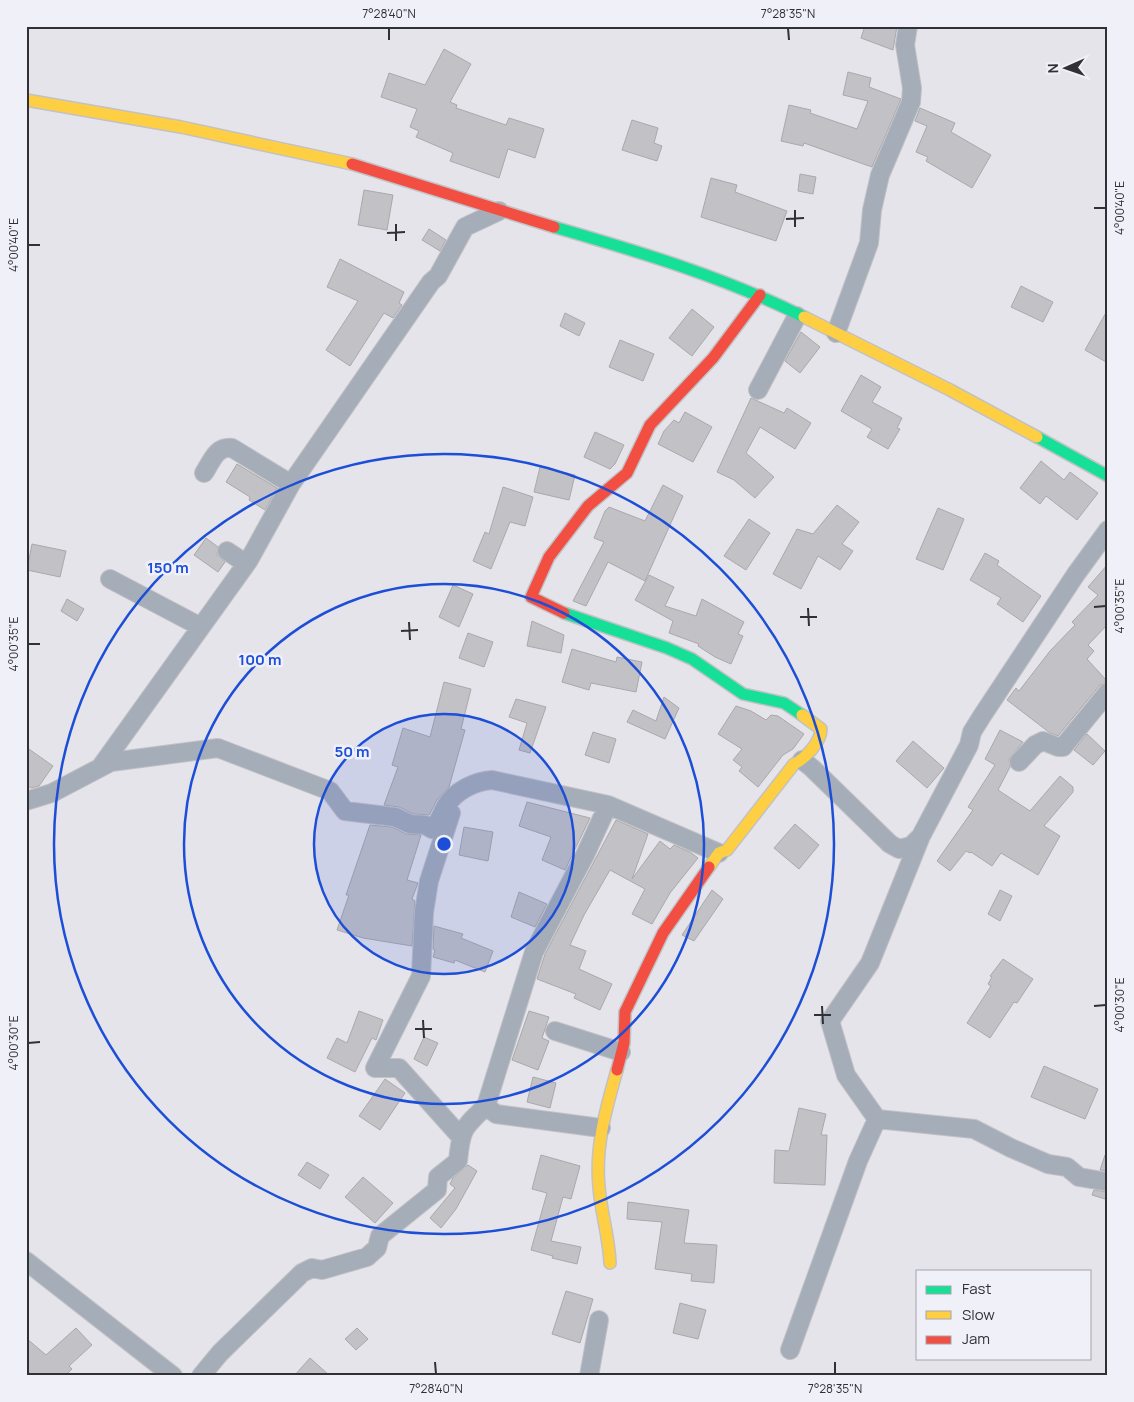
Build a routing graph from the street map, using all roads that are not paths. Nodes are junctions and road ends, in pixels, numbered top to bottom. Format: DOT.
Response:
graph roads {
  1 [pos="908,26"];
  2 [pos="26,100"];
  3 [pos="498,211"];
  4 [pos="760,295"];
  5 [pos="797,316"];
  6 [pos="836,333"];
  7 [pos="758,390"];
  8 [pos="204,473"];
  9 [pos="1108,476"];
  10 [pos="291,484"];
  11 [pos="1108,530"];
  12 [pos="227,551"];
  13 [pos="249,560"];
  14 [pos="110,579"];
  15 [pos="201,627"];
  16 [pos="1108,692"];
  17 [pos="802,760"];
  18 [pos="1020,762"];
  19 [pos="102,765"];
  20 [pos="457,795"];
  21 [pos="26,801"];
  22 [pos="608,805"];
  23 [pos="921,836"];
  24 [pos="719,853"];
  25 [pos="555,1031"];
  26 [pos="621,1052"];
  27 [pos="486,1106"];
  28 [pos="878,1119"];
  29 [pos="601,1128"];
  30 [pos="460,1136"];
  31 [pos="1108,1182"];
  32 [pos="26,1261"];
  33 [pos="610,1263"];
  34 [pos="599,1320"];
  35 [pos="790,1350"];
  36 [pos="173,1376"];
  37 [pos="201,1376"];
  38 [pos="589,1376"];
  1 -- 6 [label="street"];
  2 -- 3 [label="street"];
  3 -- 4 [label="street"];
  3 -- 10 [label="street"];
  4 -- 5 [label="street"];
  4 -- 17 [label="street"];
  5 -- 6 [label="street"];
  5 -- 7 [label="street"];
  6 -- 9 [label="street"];
  8 -- 10 [label="street"];
  10 -- 13 [label="street"];
  11 -- 23 [label="street"];
  12 -- 13 [label="street"];
  13 -- 15 [label="street"];
  14 -- 15 [label="street"];
  15 -- 19 [label="street"];
  16 -- 18 [label="street"];
  17 -- 23 [label="street"];
  17 -- 24 [label="street"];
  19 -- 20 [label="street"];
  19 -- 21 [label="street"];
  20 -- 22 [label="street"];
  20 -- 30 [label="street"];
  22 -- 24 [label="street"];
  22 -- 27 [label="street"];
  23 -- 28 [label="street"];
  24 -- 26 [label="street"];
  25 -- 26 [label="street"];
  26 -- 29 [label="street"];
  27 -- 29 [label="street"];
  27 -- 30 [label="street"];
  28 -- 31 [label="street"];
  28 -- 35 [label="street"];
  29 -- 33 [label="street"];
  30 -- 37 [label="street"];
  32 -- 36 [label="street"];
  34 -- 38 [label="street"];
}
